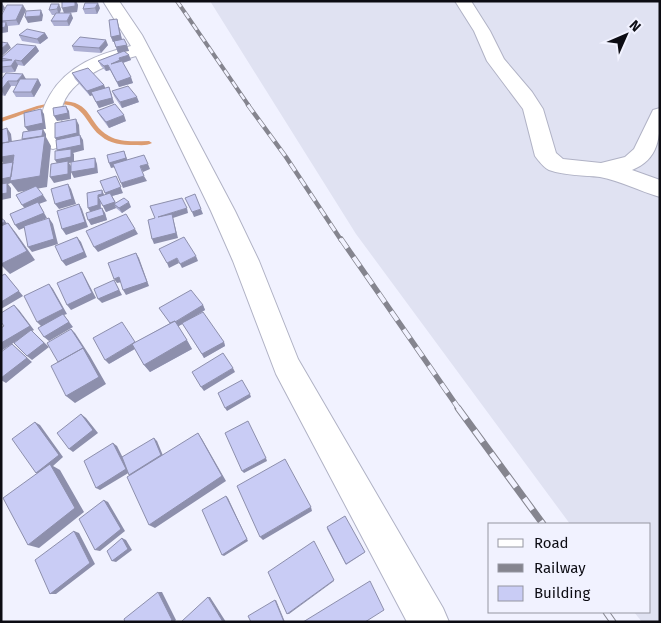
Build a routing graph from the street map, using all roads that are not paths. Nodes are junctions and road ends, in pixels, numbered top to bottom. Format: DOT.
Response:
graph roads {
  1 [pos="111,1"];
  2 [pos="463,1"];
  3 [pos="141,50"];
  4 [pos="660,114"];
  5 [pos="53,142"];
  6 [pos="600,170"];
  7 [pos="660,189"];
  8 [pos="429,622"];
  1 -- 3 [label="street"];
  2 -- 6 [label="street"];
  3 -- 5 [label="street"];
  3 -- 8 [label="street"];
  4 -- 6 [label="street"];
  6 -- 7 [label="street"];
}
